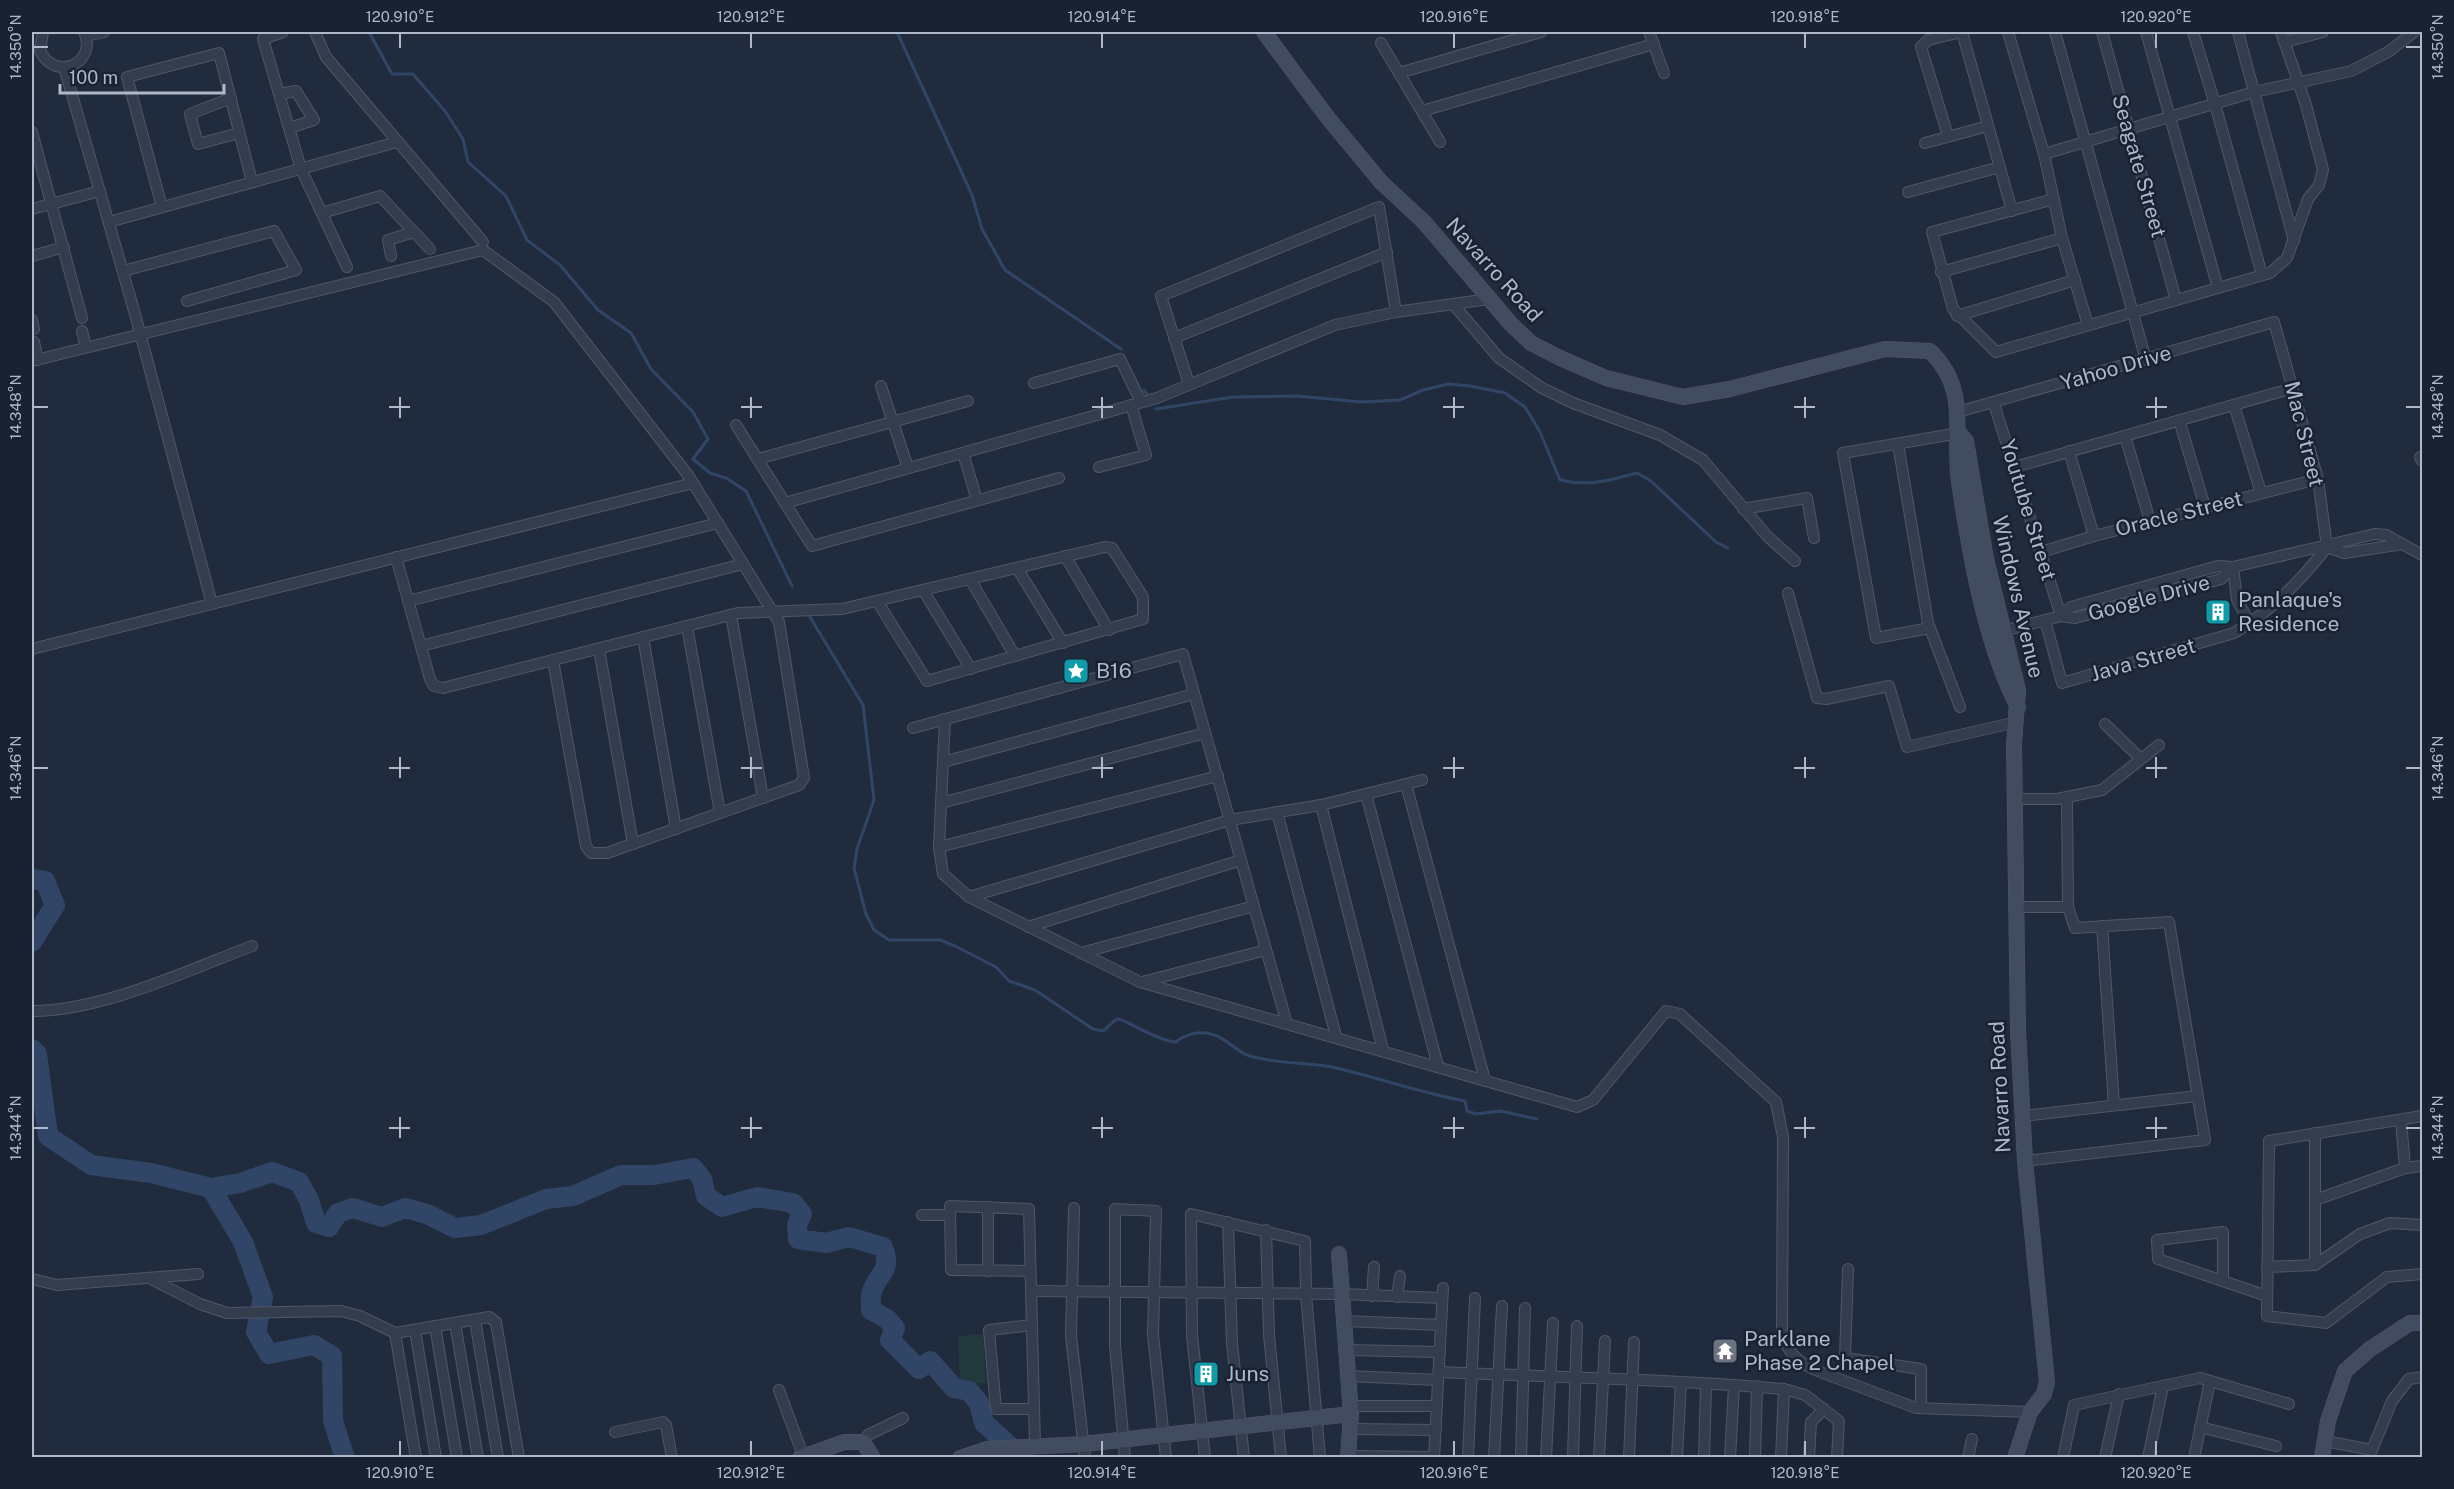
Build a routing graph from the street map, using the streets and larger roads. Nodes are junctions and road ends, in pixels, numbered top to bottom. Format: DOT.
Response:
graph roads {
  1 [pos="43,32"];
  2 [pos="104,32"];
  3 [pos="283,32"];
  4 [pos="315,32"];
  5 [pos="1264,32"];
  6 [pos="1541,32"];
  7 [pos="1649,32"];
  8 [pos="1961,32"];
  9 [pos="2008,32"];
  10 [pos="2055,32"];
  11 [pos="2102,32"];
  12 [pos="2146,32"];
  13 [pos="2193,32"];
  14 [pos="2238,32"];
  15 [pos="2323,32"];
  16 [pos="2414,32"];
  17 [pos="85,34"];
  18 [pos="2283,37"];
  19 [pos="1381,43"];
  20 [pos="1654,44"];
  21 [pos="36,52"];
  22 [pos="64,67"];
  23 [pos="1399,73"];
  24 [pos="1664,73"];
  25 [pos="2297,84"];
  26 [pos="2254,92"];
  27 [pos="279,94"];
  28 [pos="231,98"];
  29 [pos="2215,104"];
  30 [pos="1422,111"];
  31 [pos="2170,117"];
  32 [pos="1988,126"];
  33 [pos="289,128"];
  34 [pos="2129,129"];
  35 [pos="32,132"];
  36 [pos="240,132"];
  37 [pos="1948,136"];
  38 [pos="397,142"];
  39 [pos="1440,142"];
  40 [pos="1926,143"];
  41 [pos="2084,143"];
  42 [pos="2044,154"];
  43 [pos="2000,167"];
  44 [pos="301,169"];
  45 [pos="252,182"];
  46 [pos="100,191"];
  47 [pos="1908,192"];
  48 [pos="2054,199"];
  49 [pos="52,204"];
  50 [pos="162,207"];
  51 [pos="32,209"];
  52 [pos="2012,211"];
  53 [pos="322,213"];
  54 [pos="109,222"];
  55 [pos="414,232"];
  56 [pos="2062,238"];
  57 [pos="2294,241"];
  58 [pos="483,242"];
  59 [pos="64,247"];
  60 [pos="430,249"];
  61 [pos="1387,252"];
  62 [pos="32,256"];
  63 [pos="391,256"];
  64 [pos="347,267"];
  65 [pos="123,272"];
  66 [pos="1941,272"];
  67 [pos="2262,275"];
  68 [pos="2075,280"];
  69 [pos="2218,288"];
  70 [pos="1489,299"];
  71 [pos="2176,300"];
  72 [pos="1453,304"];
  73 [pos="1396,312"];
  74 [pos="2132,313"];
  75 [pos="1957,316"];
  76 [pos="82,318"];
  77 [pos="190,320"];
  78 [pos="2274,322"];
  79 [pos="2088,326"];
  80 [pos="82,331"];
  81 [pos="1174,338"];
  82 [pos="34,342"];
  83 [pos="86,347"];
  84 [pos="35,360"];
  85 [pos="2146,360"];
  86 [pos="1034,383"];
  87 [pos="1189,384"];
  88 [pos="881,386"];
  89 [pos="2293,388"];
  90 [pos="968,401"];
  91 [pos="1136,404"];
  92 [pos="1994,404"];
  93 [pos="2234,405"];
  94 [pos="1958,412"];
  95 [pos="2179,420"];
  96 [pos="893,422"];
  97 [pos="736,425"];
  98 [pos="1959,433"];
  99 [pos="2125,436"];
  100 [pos="1898,444"];
  101 [pos="2069,451"];
  102 [pos="963,453"];
  103 [pos="758,459"];
  104 [pos="1099,467"];
  105 [pos="2014,467"];
  106 [pos="908,468"];
  107 [pos="1059,478"];
  108 [pos="2318,479"];
  109 [pos="693,483"];
  110 [pos="2261,493"];
  111 [pos="977,500"];
  112 [pos="785,503"];
  113 [pos="2205,507"];
  114 [pos="1743,508"];
  115 [pos="2150,521"];
  116 [pos="718,524"];
  117 [pos="2094,536"];
  118 [pos="1814,538"];
  119 [pos="2327,547"];
  120 [pos="2041,552"];
  121 [pos="2422,555"];
  122 [pos="1065,556"];
  123 [pos="396,557"];
  124 [pos="1795,561"];
  125 [pos="743,564"];
  126 [pos="2233,567"];
  127 [pos="1017,568"];
  128 [pos="970,579"];
  129 [pos="923,590"];
  130 [pos="1788,593"];
  131 [pos="408,601"];
  132 [pos="877,601"];
  133 [pos="212,604"];
  134 [pos="773,612"];
  135 [pos="731,615"];
  136 [pos="2061,616"];
  137 [pos="2045,620"];
  138 [pos="2250,624"];
  139 [pos="687,626"];
  140 [pos="1930,628"];
  141 [pos="1109,630"];
  142 [pos="1997,632"];
  143 [pos="643,637"];
  144 [pos="1063,643"];
  145 [pos="421,646"];
  146 [pos="599,649"];
  147 [pos="32,650"];
  148 [pos="1015,656"];
  149 [pos="553,660"];
  150 [pos="971,669"];
  151 [pos="1194,694"];
  152 [pos="1960,707"];
  153 [pos="2018,715"];
  154 [pos="945,719"];
  155 [pos="2105,724"];
  156 [pos="913,728"];
  157 [pos="1205,733"];
  158 [pos="2159,745"];
  159 [pos="2141,759"];
  160 [pos="943,762"];
  161 [pos="1218,776"];
  162 [pos="1422,780"];
  163 [pos="1406,784"];
  164 [pos="1366,794"];
  165 [pos="2067,797"];
  166 [pos="763,798"];
  167 [pos="2014,799"];
  168 [pos="941,803"];
  169 [pos="1321,805"];
  170 [pos="1277,812"];
  171 [pos="720,813"];
  172 [pos="1230,820"];
  173 [pos="676,829"];
  174 [pos="633,844"];
  175 [pos="939,847"];
  176 [pos="1241,860"];
  177 [pos="969,897"];
  178 [pos="1254,906"];
  179 [pos="2016,907"];
  180 [pos="2068,908"];
  181 [pos="2102,926"];
  182 [pos="1028,927"];
  183 [pos="252,946"];
  184 [pos="1266,950"];
  185 [pos="1081,953"];
  186 [pos="1140,982"];
  187 [pos="32,1011"];
  188 [pos="1287,1024"];
  189 [pos="1336,1036"];
  190 [pos="1383,1050"];
  191 [pos="1438,1066"];
  192 [pos="1485,1080"];
  193 [pos="2197,1096"];
  194 [pos="2114,1105"];
  195 [pos="2023,1116"];
  196 [pos="2422,1116"];
  197 [pos="2401,1119"];
  198 [pos="2315,1133"];
  199 [pos="2025,1161"];
  200 [pos="2422,1166"];
  201 [pos="2405,1168"];
  202 [pos="2315,1200"];
  203 [pos="988,1207"];
  204 [pos="1074,1208"];
  205 [pos="922,1215"];
  206 [pos="950,1215"];
  207 [pos="1228,1222"];
  208 [pos="2422,1226"];
  209 [pos="1266,1230"];
  210 [pos="1340,1254"];
  211 [pos="2315,1265"];
  212 [pos="1374,1267"];
  213 [pos="2267,1267"];
  214 [pos="1848,1269"];
  215 [pos="988,1270"];
  216 [pos="1030,1271"];
  217 [pos="198,1274"];
  218 [pos="2422,1274"];
  219 [pos="1400,1276"];
  220 [pos="149,1278"];
  221 [pos="32,1279"];
  222 [pos="2223,1281"];
  223 [pos="1031,1291"];
  224 [pos="1072,1292"];
  225 [pos="1115,1292"];
  226 [pos="1153,1293"];
  227 [pos="1192,1293"];
  228 [pos="1230,1293"];
  229 [pos="1269,1294"];
  230 [pos="1306,1294"];
  231 [pos="1341,1294"];
  232 [pos="1372,1296"];
  233 [pos="2267,1296"];
  234 [pos="1397,1297"];
  235 [pos="1475,1298"];
  236 [pos="1502,1306"];
  237 [pos="1525,1308"];
  238 [pos="475,1320"];
  239 [pos="1344,1321"];
  240 [pos="455,1323"];
  241 [pos="1553,1323"];
  242 [pos="2422,1323"];
  243 [pos="1032,1325"];
  244 [pos="1441,1325"];
  245 [pos="435,1326"];
  246 [pos="1577,1326"];
  247 [pos="415,1330"];
  248 [pos="395,1333"];
  249 [pos="1605,1341"];
  250 [pos="1634,1342"];
  251 [pos="1346,1350"];
  252 [pos="1440,1352"];
  253 [pos="1499,1373"];
  254 [pos="1472,1374"];
  255 [pos="1525,1375"];
  256 [pos="1347,1376"];
  257 [pos="1438,1376"];
  258 [pos="1550,1377"];
  259 [pos="2422,1377"];
  260 [pos="1576,1378"];
  261 [pos="1634,1379"];
  262 [pos="1602,1380"];
  263 [pos="2210,1381"];
  264 [pos="1681,1382"];
  265 [pos="1706,1384"];
  266 [pos="1734,1386"];
  267 [pos="1757,1386"];
  268 [pos="2163,1386"];
  269 [pos="1784,1389"];
  270 [pos="779,1390"];
  271 [pos="2119,1394"];
  272 [pos="2289,1404"];
  273 [pos="1437,1406"];
  274 [pos="1921,1408"];
  275 [pos="1034,1409"];
  276 [pos="1824,1409"];
  277 [pos="2030,1412"];
  278 [pos="1350,1416"];
  279 [pos="1317,1417"];
  280 [pos="903,1418"];
  281 [pos="1278,1422"];
  282 [pos="1241,1426"];
  283 [pos="2200,1427"];
  284 [pos="1436,1430"];
  285 [pos="1202,1431"];
  286 [pos="615,1432"];
  287 [pos="1164,1435"];
  288 [pos="1972,1439"];
  289 [pos="1123,1440"];
  290 [pos="2325,1441"];
  291 [pos="863,1442"];
  292 [pos="1028,1446"];
  293 [pos="2276,1446"];
  294 [pos="1084,1451"];
  295 [pos="803,1457"];
  296 [pos="1348,1457"];
  297 [pos="1434,1457"];
  298 [pos="416,1458"];
  299 [pos="436,1458"];
  300 [pos="457,1458"];
  301 [pos="478,1458"];
  302 [pos="498,1458"];
  303 [pos="519,1458"];
  304 [pos="672,1458"];
  305 [pos="873,1458"];
  306 [pos="960,1458"];
  307 [pos="1125,1458"];
  308 [pos="1166,1458"];
  309 [pos="1205,1458"];
  310 [pos="1244,1458"];
  311 [pos="1281,1458"];
  312 [pos="1320,1458"];
  313 [pos="1468,1458"];
  314 [pos="1494,1458"];
  315 [pos="1521,1458"];
  316 [pos="1546,1458"];
  317 [pos="1573,1458"];
  318 [pos="1599,1458"];
  319 [pos="1629,1458"];
  320 [pos="1677,1458"];
  321 [pos="1704,1458"];
  322 [pos="1730,1458"];
  323 [pos="1755,1458"];
  324 [pos="1781,1458"];
  325 [pos="1809,1458"];
  326 [pos="1838,1458"];
  327 [pos="1968,1458"];
  328 [pos="2015,1458"];
  329 [pos="2063,1458"];
  330 [pos="2105,1458"];
  331 [pos="2148,1458"];
  332 [pos="2194,1458"];
  333 [pos="2322,1458"];
  1 -- 21 [label="street"];
  2 -- 17 [label="street"];
  3 -- 27 [label="street"];
  4 -- 38 [label="street"];
  5 -- 70 [label="street, Navarro Road"];
  6 -- 23 [label="street"];
  7 -- 20 [label="street"];
  8 -- 32 [label="street"];
  8 -- 37 [label="street"];
  9 -- 42 [label="street"];
  10 -- 41 [label="street"];
  11 -- 34 [label="street, Seagate Street"];
  12 -- 31 [label="street"];
  13 -- 29 [label="street"];
  14 -- 26 [label="street"];
  15 -- 18 [label="street"];
  16 -- 25 [label="street"];
  17 -- 22 [label="street"];
  18 -- 25 [label="street"];
  19 -- 23 [label="street"];
  20 -- 24 [label="street"];
  20 -- 30 [label="street"];
  21 -- 22 [label="street"];
  22 -- 46 [label="street"];
  23 -- 30 [label="street"];
  25 -- 26 [label="street"];
  25 -- 57 [label="street"];
  26 -- 29 [label="street"];
  26 -- 57 [label="street"];
  27 -- 33 [label="street"];
  27 -- 33 [label="street"];
  28 -- 36 [label="street"];
  28 -- 36 [label="street"];
  28 -- 50 [label="street"];
  29 -- 31 [label="street"];
  29 -- 67 [label="street"];
  30 -- 39 [label="street"];
  31 -- 34 [label="street"];
  31 -- 69 [label="street"];
  32 -- 37 [label="street"];
  32 -- 43 [label="street"];
  33 -- 44 [label="street"];
  34 -- 41 [label="street"];
  34 -- 71 [label="street, Seagate Street"];
  35 -- 49 [label="street"];
  36 -- 45 [label="street"];
  37 -- 40 [label="street"];
  38 -- 44 [label="street"];
  38 -- 58 [label="street"];
  41 -- 42 [label="street"];
  41 -- 74 [label="street"];
  42 -- 48 [label="street"];
  43 -- 47 [label="street"];
  43 -- 52 [label="street"];
  44 -- 45 [label="street"];
  44 -- 53 [label="street"];
  45 -- 50 [label="street"];
  46 -- 49 [label="street"];
  46 -- 54 [label="street"];
  48 -- 52 [label="street"];
  48 -- 56 [label="street"];
  49 -- 51 [label="street"];
  49 -- 59 [label="street"];
  50 -- 54 [label="street"];
  52 -- 66 [label="street"];
  53 -- 55 [label="street"];
  53 -- 64 [label="street"];
  54 -- 65 [label="street"];
  55 -- 60 [label="street"];
  55 -- 63 [label="street"];
  56 -- 66 [label="street"];
  56 -- 68 [label="street"];
  57 -- 67 [label="street"];
  59 -- 62 [label="street"];
  59 -- 76 [label="street"];
  61 -- 73 [label="street"];
  61 -- 81 [label="street"];
  61 -- 81 [label="street"];
  65 -- 77 [label="street"];
  65 -- 133 [label="street"];
  66 -- 75 [label="street"];
  67 -- 69 [label="street"];
  68 -- 75 [label="street"];
  68 -- 79 [label="street"];
  69 -- 71 [label="street"];
  70 -- 72 [label="street"];
  70 -- 94 [label="street, Navarro Road"];
  71 -- 74 [label="street"];
  72 -- 73 [label="street"];
  72 -- 114 [label="street"];
  73 -- 87 [label="street"];
  74 -- 79 [label="street"];
  74 -- 85 [label="street"];
  75 -- 79 [label="street"];
  77 -- 83 [label="street"];
  77 -- 109 [label="street"];
  78 -- 85 [label="street, Yahoo Drive"];
  78 -- 89 [label="street, Mac Street"];
  80 -- 83 [label="street"];
  81 -- 87 [label="street"];
  82 -- 84 [label="street"];
  83 -- 84 [label="street"];
  85 -- 92 [label="street, Yahoo Drive"];
  86 -- 91 [label="street"];
  87 -- 91 [label="street"];
  88 -- 96 [label="street"];
  89 -- 93 [label="street"];
  89 -- 108 [label="street, Mac Street"];
  90 -- 96 [label="street"];
  91 -- 102 [label="street"];
  91 -- 104 [label="street"];
  92 -- 94 [label="street, Yahoo Drive"];
  92 -- 105 [label="street, Youtube Street"];
  93 -- 95 [label="street"];
  93 -- 110 [label="street"];
  94 -- 98 [label="street, Navarro Road"];
  95 -- 99 [label="street"];
  95 -- 113 [label="street"];
  96 -- 103 [label="street"];
  96 -- 106 [label="street"];
  97 -- 103 [label="street"];
  98 -- 100 [label="street"];
  98 -- 142 [label="street, Windows Avenue"];
  99 -- 101 [label="street"];
  99 -- 115 [label="street"];
  100 -- 140 [label="street"];
  100 -- 140 [label="street"];
  101 -- 105 [label="street"];
  101 -- 117 [label="street"];
  102 -- 106 [label="street"];
  102 -- 111 [label="street"];
  103 -- 112 [label="street"];
  105 -- 120 [label="street, Youtube Street"];
  106 -- 112 [label="street"];
  107 -- 111 [label="street"];
  108 -- 110 [label="street, Oracle Street"];
  108 -- 119 [label="street, Mac Street"];
  109 -- 116 [label="street"];
  109 -- 123 [label="street"];
  110 -- 113 [label="street, Oracle Street"];
  111 -- 112 [label="street"];
  113 -- 115 [label="street, Oracle Street"];
  114 -- 118 [label="street"];
  114 -- 124 [label="street"];
  115 -- 117 [label="street, Oracle Street"];
  116 -- 125 [label="street"];
  116 -- 131 [label="street"];
  117 -- 120 [label="street, Oracle Street"];
  119 -- 121 [label="street, Google Drive"];
  119 -- 126 [label="street, Google Drive"];
  119 -- 138 [label="street, Java Street"];
  120 -- 136 [label="street, Youtube Street"];
  122 -- 127 [label="street"];
  122 -- 141 [label="street"];
  122 -- 141 [label="street"];
  123 -- 131 [label="street"];
  123 -- 133 [label="street"];
  125 -- 134 [label="street"];
  125 -- 145 [label="street"];
  126 -- 136 [label="street, Google Drive"];
  126 -- 138 [label="street"];
  127 -- 128 [label="street"];
  127 -- 144 [label="street"];
  128 -- 129 [label="street"];
  128 -- 148 [label="street"];
  129 -- 132 [label="street"];
  129 -- 150 [label="street"];
  130 -- 153 [label="street"];
  131 -- 145 [label="street"];
  132 -- 134 [label="street"];
  132 -- 150 [label="street"];
  133 -- 147 [label="street"];
  134 -- 135 [label="street"];
  134 -- 166 [label="street"];
  135 -- 139 [label="street"];
  135 -- 166 [label="street"];
  136 -- 137 [label="street, Google Drive"];
  137 -- 138 [label="street, Java Street"];
  137 -- 142 [label="street, Google Drive"];
  139 -- 143 [label="street"];
  139 -- 171 [label="street"];
  140 -- 152 [label="street"];
  141 -- 144 [label="street"];
  142 -- 153 [label="street, Windows Avenue"];
  143 -- 146 [label="street"];
  143 -- 173 [label="street"];
  144 -- 148 [label="street"];
  145 -- 149 [label="street"];
  146 -- 149 [label="street"];
  146 -- 174 [label="street"];
  148 -- 150 [label="street"];
  149 -- 174 [label="street"];
  151 -- 154 [label="street"];
  151 -- 157 [label="street"];
  151 -- 160 [label="street"];
  153 -- 167 [label="street, Navarro Road"];
  154 -- 156 [label="street"];
  154 -- 160 [label="street"];
  155 -- 159 [label="street"];
  157 -- 161 [label="street"];
  157 -- 168 [label="street"];
  158 -- 159 [label="street"];
  159 -- 165 [label="street"];
  160 -- 168 [label="street"];
  161 -- 172 [label="street"];
  161 -- 175 [label="street"];
  162 -- 163 [label="street"];
  163 -- 164 [label="street"];
  163 -- 192 [label="street"];
  164 -- 169 [label="street"];
  164 -- 191 [label="street"];
  165 -- 167 [label="street"];
  165 -- 180 [label="street"];
  166 -- 171 [label="street"];
  167 -- 179 [label="street, Navarro Road"];
  168 -- 175 [label="street"];
  169 -- 170 [label="street"];
  169 -- 190 [label="street"];
  170 -- 172 [label="street"];
  170 -- 189 [label="street"];
  171 -- 173 [label="street"];
  172 -- 176 [label="street"];
  172 -- 177 [label="street"];
  173 -- 174 [label="street"];
  175 -- 177 [label="street"];
  176 -- 178 [label="street"];
  176 -- 182 [label="street"];
  177 -- 182 [label="street"];
  178 -- 184 [label="street"];
  178 -- 185 [label="street"];
  179 -- 180 [label="street"];
  179 -- 195 [label="street, Navarro Road"];
  180 -- 181 [label="street"];
  181 -- 193 [label="street"];
  181 -- 194 [label="street"];
  182 -- 185 [label="street"];
  183 -- 187 [label="street"];
  184 -- 186 [label="street"];
  184 -- 188 [label="street"];
  185 -- 186 [label="street"];
  186 -- 188 [label="street"];
  188 -- 189 [label="street"];
  189 -- 190 [label="street"];
  190 -- 191 [label="street"];
  191 -- 192 [label="street"];
  192 -- 274 [label="street"];
  193 -- 194 [label="street"];
  193 -- 199 [label="street"];
  194 -- 195 [label="street"];
  195 -- 199 [label="street, Navarro Road"];
  196 -- 197 [label="street"];
  197 -- 198 [label="street"];
  197 -- 201 [label="street"];
  198 -- 202 [label="street"];
  198 -- 213 [label="street"];
  199 -- 277 [label="street, Navarro Road"];
  200 -- 201 [label="street"];
  201 -- 202 [label="street"];
  202 -- 211 [label="street"];
  203 -- 206 [label="street"];
  203 -- 215 [label="street"];
  203 -- 216 [label="street"];
  204 -- 224 [label="street"];
  205 -- 206 [label="street"];
  206 -- 215 [label="street"];
  207 -- 209 [label="street"];
  207 -- 227 [label="street"];
  207 -- 228 [label="street"];
  208 -- 211 [label="street"];
  209 -- 229 [label="street"];
  209 -- 230 [label="street"];
  210 -- 231 [label="street"];
  211 -- 213 [label="street"];
  212 -- 232 [label="street"];
  213 -- 233 [label="street"];
  214 -- 274 [label="street"];
  215 -- 216 [label="street"];
  216 -- 223 [label="street"];
  217 -- 220 [label="street"];
  218 -- 233 [label="street"];
  219 -- 234 [label="street"];
  220 -- 221 [label="street"];
  220 -- 248 [label="street"];
  222 -- 222 [label="street"];
  222 -- 233 [label="street"];
  223 -- 224 [label="street"];
  223 -- 243 [label="street"];
  224 -- 225 [label="street"];
  224 -- 294 [label="street"];
  225 -- 226 [label="street"];
  225 -- 226 [label="street"];
  225 -- 289 [label="street"];
  226 -- 227 [label="street"];
  226 -- 287 [label="street"];
  227 -- 228 [label="street"];
  227 -- 285 [label="street"];
  228 -- 229 [label="street"];
  228 -- 282 [label="street"];
  229 -- 230 [label="street"];
  229 -- 281 [label="street"];
  230 -- 231 [label="street"];
  230 -- 279 [label="street"];
  231 -- 232 [label="street"];
  231 -- 239 [label="street"];
  232 -- 234 [label="street"];
  234 -- 244 [label="street"];
  235 -- 254 [label="street"];
  236 -- 253 [label="street"];
  237 -- 255 [label="street"];
  238 -- 240 [label="street"];
  238 -- 302 [label="street"];
  238 -- 303 [label="street"];
  239 -- 244 [label="street"];
  239 -- 251 [label="street"];
  240 -- 245 [label="street"];
  240 -- 301 [label="street"];
  241 -- 258 [label="street"];
  242 -- 290 [label="street"];
  243 -- 275 [label="street"];
  243 -- 275 [label="street"];
  244 -- 252 [label="street"];
  245 -- 247 [label="street"];
  245 -- 300 [label="street"];
  246 -- 260 [label="street"];
  247 -- 248 [label="street"];
  247 -- 299 [label="street"];
  248 -- 298 [label="street"];
  249 -- 262 [label="street"];
  250 -- 261 [label="street"];
  251 -- 252 [label="street"];
  251 -- 256 [label="street"];
  252 -- 257 [label="street"];
  253 -- 254 [label="street"];
  253 -- 255 [label="street"];
  253 -- 314 [label="street"];
  254 -- 257 [label="street"];
  254 -- 313 [label="street"];
  255 -- 258 [label="street"];
  255 -- 315 [label="street"];
  256 -- 257 [label="street"];
  256 -- 278 [label="street"];
  257 -- 273 [label="street"];
  258 -- 260 [label="street"];
  258 -- 316 [label="street"];
  259 -- 290 [label="street"];
  260 -- 262 [label="street"];
  260 -- 317 [label="street"];
  261 -- 262 [label="street"];
  261 -- 264 [label="street"];
  261 -- 319 [label="street"];
  262 -- 318 [label="street"];
  263 -- 268 [label="street"];
  263 -- 272 [label="street"];
  263 -- 283 [label="street"];
  264 -- 265 [label="street"];
  264 -- 320 [label="street"];
  265 -- 266 [label="street"];
  265 -- 321 [label="street"];
  266 -- 267 [label="street"];
  266 -- 322 [label="street"];
  267 -- 269 [label="street"];
  267 -- 323 [label="street"];
  268 -- 271 [label="street"];
  268 -- 331 [label="street"];
  269 -- 276 [label="street"];
  269 -- 324 [label="street"];
  270 -- 295 [label="street"];
  271 -- 329 [label="street"];
  271 -- 330 [label="street"];
  273 -- 278 [label="street"];
  273 -- 284 [label="street"];
  274 -- 277 [label="street"];
  275 -- 292 [label="street"];
  276 -- 325 [label="street"];
  276 -- 326 [label="street"];
  277 -- 328 [label="street, Navarro Road"];
  278 -- 279 [label="street"];
  278 -- 284 [label="street"];
  278 -- 296 [label="street"];
  279 -- 281 [label="street"];
  279 -- 312 [label="street"];
  280 -- 291 [label="street"];
  281 -- 282 [label="street"];
  281 -- 311 [label="street"];
  282 -- 285 [label="street"];
  282 -- 310 [label="street"];
  283 -- 293 [label="street"];
  283 -- 332 [label="street"];
  284 -- 297 [label="street"];
  285 -- 287 [label="street"];
  285 -- 309 [label="street"];
  286 -- 304 [label="street"];
  287 -- 289 [label="street"];
  287 -- 308 [label="street"];
  288 -- 327 [label="street"];
  289 -- 294 [label="street"];
  289 -- 307 [label="street"];
  290 -- 333 [label="street"];
  291 -- 295 [label="street"];
  291 -- 305 [label="street"];
  292 -- 294 [label="street"];
  292 -- 306 [label="street"];
  296 -- 297 [label="street"];
}
